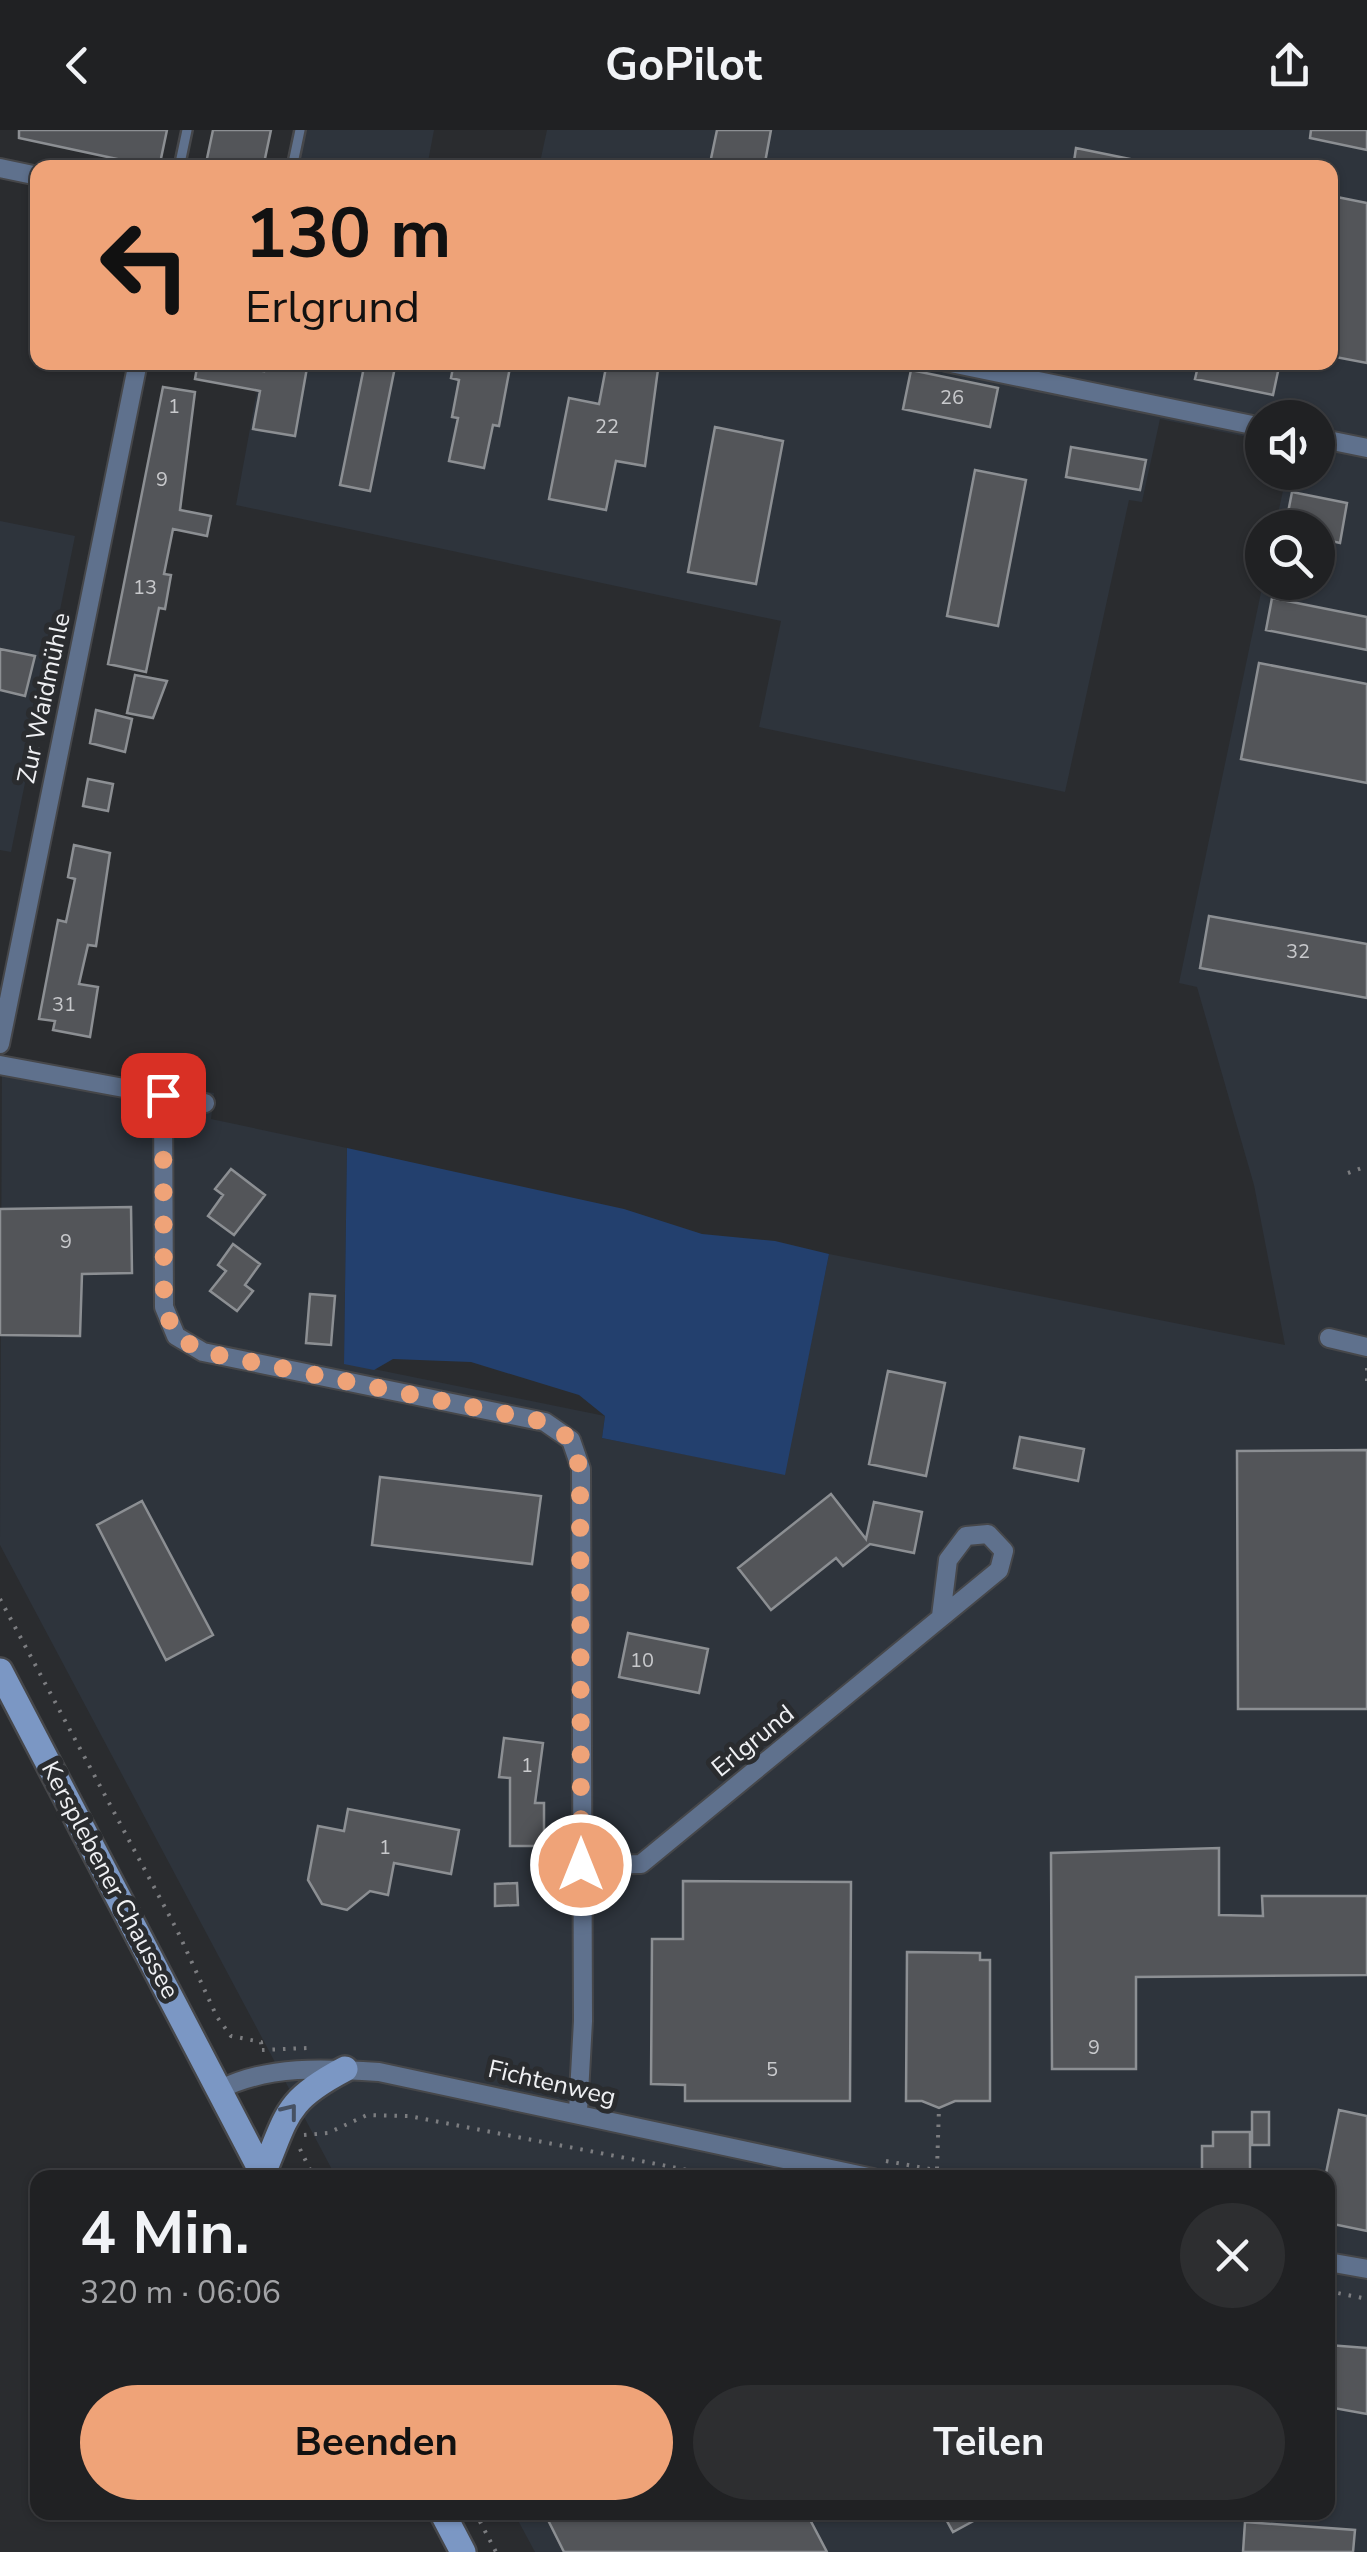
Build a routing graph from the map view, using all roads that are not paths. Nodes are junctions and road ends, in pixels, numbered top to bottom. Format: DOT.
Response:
graph roads {
  1 [pos="187,130"];
  2 [pos="300,130"];
  3 [pos="181,160"];
  4 [pos="294,160"];
  5 [pos="0,168"];
  6 [pos="30,174"];
  7 [pos="136,370"];
  8 [pos="985,370"];
  9 [pos="1245,424"];
  10 [pos="1335,441"];
  11 [pos="1367,448"];
  12 [pos="0,1044"];
  13 [pos="0,1065"];
  14 [pos="163,1095"];
  15 [pos="205,1103"];
  16 [pos="1329,1338"];
  17 [pos="1367,1347"];
  18 [pos="941,1616"];
  19 [pos="0,1671"];
  20 [pos="581,1865"];
  21 [pos="345,2070"];
  22 [pos="219,2090"];
  23 [pos="578,2111"];
  24 [pos="261,2170"];
  25 [pos="266,2170"];
  26 [pos="833,2170"];
  27 [pos="1335,2263"];
  28 [pos="1367,2269"];
  29 [pos="446,2520"];
  30 [pos="463,2552"];
  1 -- 3 [label="lane"];
  2 -- 4 [label="lane"];
  5 -- 6 [label="street"];
  7 -- 12 [label="street, Zur Waidmühle"];
  8 -- 9 [label="street"];
  10 -- 11 [label="street"];
  13 -- 14 [label="street"];
  14 -- 15 [label="street"];
  14 -- 20 [label="street"];
  16 -- 17 [label="street"];
  18 -- 18 [label="street, Erlgrund"];
  18 -- 20 [label="street, Erlgrund"];
  19 -- 22 [label="main road, Kersplebener Chaussee"];
  20 -- 23 [label="street"];
  21 -- 22 [label="street, Fichtenweg"];
  21 -- 23 [label="street, Fichtenweg"];
  25 -- 21 [label="main road, one-way"];
  22 -- 24 [label="main road, Kersplebener Chaussee"];
  23 -- 26 [label="street, Fichtenweg"];
  27 -- 28 [label="street"];
  29 -- 30 [label="main road"];
}
